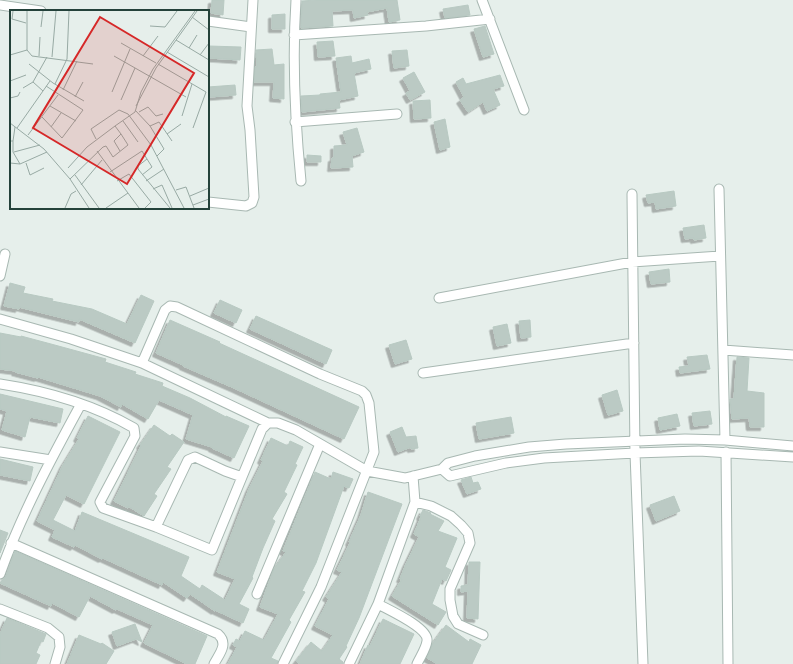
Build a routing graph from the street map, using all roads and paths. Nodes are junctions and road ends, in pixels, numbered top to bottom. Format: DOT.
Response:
graph roads {
  1 [pos="253,0"];
  2 [pos="296,0"];
  3 [pos="482,0"];
  4 [pos="0,4"];
  5 [pos="35,10"];
  6 [pos="490,19"];
  7 [pos="209,21"];
  8 [pos="252,27"];
  9 [pos="294,35"];
  10 [pos="524,110"];
  11 [pos="398,114"];
  12 [pos="296,122"];
  13 [pos="301,181"];
  14 [pos="719,189"];
  15 [pos="632,194"];
  16 [pos="209,202"];
  17 [pos="5,254"];
  18 [pos="720,256"];
  19 [pos="632,262"];
  20 [pos="0,276"];
  21 [pos="440,298"];
  22 [pos="0,319"];
  23 [pos="634,343"];
  24 [pos="722,350"];
  25 [pos="793,355"];
  26 [pos="142,363"];
  27 [pos="423,373"];
  28 [pos="0,384"];
  29 [pos="81,404"];
  30 [pos="268,424"];
  31 [pos="725,440"];
  32 [pos="635,441"];
  33 [pos="320,444"];
  34 [pos="774,444"];
  35 [pos="544,446"];
  36 [pos="793,446"];
  37 [pos="0,452"];
  38 [pos="726,452"];
  39 [pos="635,453"];
  40 [pos="773,455"];
  41 [pos="793,457"];
  42 [pos="544,458"];
  43 [pos="51,460"];
  44 [pos="442,469"];
  45 [pos="366,471"];
  46 [pos="413,476"];
  47 [pos="242,477"];
  48 [pos="414,502"];
  49 [pos="156,527"];
  50 [pos="11,543"];
  51 [pos="0,574"];
  52 [pos="257,594"];
  53 [pos="378,604"];
  54 [pos="0,609"];
  55 [pos="483,635"];
  56 [pos="54,664"];
  57 [pos="214,664"];
  58 [pos="283,664"];
  59 [pos="349,664"];
  60 [pos="417,664"];
  61 [pos="643,664"];
  62 [pos="728,664"];
  1 -- 8 [label="street"];
  2 -- 9 [label="street"];
  3 -- 6 [label="street"];
  4 -- 5 [label="street"];
  6 -- 9 [label="street"];
  6 -- 10 [label="street"];
  7 -- 8 [label="street"];
  8 -- 16 [label="street"];
  9 -- 12 [label="street"];
  11 -- 12 [label="street"];
  12 -- 13 [label="street"];
  14 -- 18 [label="street"];
  15 -- 19 [label="street"];
  17 -- 20 [label="street"];
  18 -- 19 [label="street"];
  18 -- 24 [label="street"];
  19 -- 21 [label="street"];
  19 -- 23 [label="street"];
  22 -- 26 [label="street"];
  23 -- 27 [label="street"];
  23 -- 32 [label="street"];
  24 -- 25 [label="street"];
  24 -- 31 [label="street"];
  26 -- 30 [label="street"];
  26 -- 45 [label="street"];
  28 -- 29 [label="street"];
  29 -- 43 [label="street"];
  29 -- 49 [label="street"];
  30 -- 33 [label="street"];
  30 -- 47 [label="street"];
  31 -- 32 [label="street"];
  31 -- 34 [label="street"];
  32 -- 35 [label="street"];
  32 -- 39 [label="street"];
  33 -- 45 [label="street"];
  33 -- 52 [label="street"];
  34 -- 36 [label="street"];
  34 -- 40 [label="street"];
  35 -- 42 [label="street"];
  35 -- 44 [label="street"];
  37 -- 43 [label="street"];
  38 -- 39 [label="street"];
  38 -- 40 [label="street"];
  38 -- 62 [label="street"];
  39 -- 42 [label="street"];
  39 -- 61 [label="street"];
  40 -- 41 [label="street"];
  42 -- 44 [label="street"];
  43 -- 50 [label="street"];
  44 -- 46 [label="street"];
  45 -- 46 [label="street"];
  45 -- 58 [label="street"];
  46 -- 48 [label="street"];
  47 -- 49 [label="street"];
  47 -- 49 [label="street"];
  48 -- 53 [label="street"];
  48 -- 55 [label="street"];
  50 -- 51 [label="street"];
  50 -- 57 [label="street"];
  53 -- 59 [label="street"];
  53 -- 60 [label="street"];
  54 -- 56 [label="street"];
}
